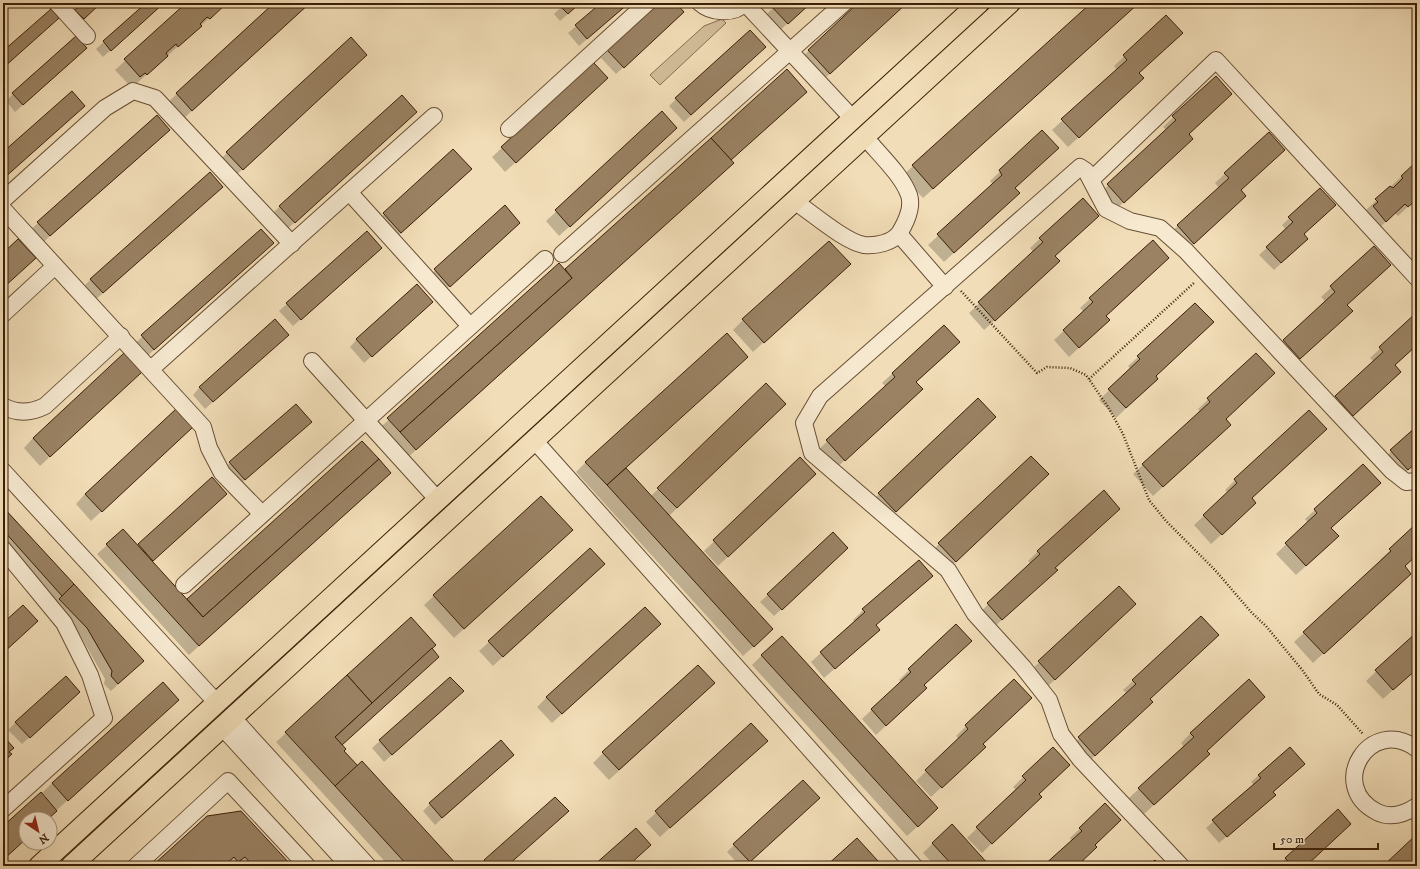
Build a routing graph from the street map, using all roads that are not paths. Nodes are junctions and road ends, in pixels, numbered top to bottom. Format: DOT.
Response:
graph roads {
  1 [pos="57,3"];
  2 [pos="647,3"];
  3 [pos="700,3"];
  4 [pos="745,3"];
  5 [pos="844,3"];
  6 [pos="979,3"];
  7 [pos="1010,3"];
  8 [pos="87,36"];
  9 [pos="790,52"];
  10 [pos="434,116"];
  11 [pos="853,119"];
  12 [pos="509,129"];
  13 [pos="865,136"];
  14 [pos="1091,180"];
  15 [pos="349,192"];
  16 [pos="3,200"];
  17 [pos="794,201"];
  18 [pos="3,209"];
  19 [pos="899,234"];
  20 [pos="292,244"];
  21 [pos="562,254"];
  22 [pos="545,259"];
  23 [pos="55,266"];
  24 [pos="1417,278"];
  25 [pos="948,283"];
  26 [pos="3,314"];
  27 [pos="470,326"];
  28 [pos="121,336"];
  29 [pos="312,361"];
  30 [pos="151,369"];
  31 [pos="3,406"];
  32 [pos="366,420"];
  33 [pos="534,440"];
  34 [pos="3,470"];
  35 [pos="1417,482"];
  36 [pos="438,500"];
  37 [pos="262,514"];
  38 [pos="3,549"];
  39 [pos="184,585"];
  40 [pos="217,703"];
  41 [pos="227,722"];
  42 [pos="1417,749"];
  43 [pos="1417,806"];
  44 [pos="3,809"];
  45 [pos="40,866"];
  46 [pos="71,866"];
  47 [pos="136,866"];
  48 [pos="307,866"];
  49 [pos="349,866"];
  50 [pos="368,866"];
  51 [pos="914,866"];
  52 [pos="1181,866"];
  1 -- 8 [label="street"];
  2 -- 12 [label="street"];
  3 -- 4 [label="street"];
  4 -- 9 [label="street"];
  5 -- 9 [label="street"];
  6 -- 11 [label="main road"];
  7 -- 13 [label="main road"];
  9 -- 11 [label="street"];
  9 -- 21 [label="street"];
  10 -- 15 [label="street"];
  11 -- 36 [label="main road"];
  13 -- 17 [label="main road"];
  13 -- 19 [label="street"];
  14 -- 24 [label="street"];
  14 -- 25 [label="street"];
  14 -- 35 [label="street"];
  15 -- 20 [label="street"];
  15 -- 27 [label="street"];
  16 -- 20 [label="street"];
  17 -- 19 [label="street"];
  17 -- 33 [label="main road"];
  18 -- 23 [label="street"];
  19 -- 25 [label="street"];
  20 -- 30 [label="street"];
  22 -- 27 [label="street"];
  23 -- 26 [label="street"];
  23 -- 28 [label="street"];
  25 -- 52 [label="street"];
  27 -- 32 [label="street"];
  28 -- 30 [label="street"];
  28 -- 31 [label="street"];
  29 -- 32 [label="street"];
  30 -- 37 [label="street"];
  32 -- 36 [label="street"];
  32 -- 37 [label="street"];
  33 -- 41 [label="main road"];
  33 -- 51 [label="street"];
  34 -- 40 [label="street"];
  36 -- 40 [label="main road"];
  37 -- 39 [label="street"];
  38 -- 44 [label="street"];
  40 -- 45 [label="main road"];
  41 -- 46 [label="main road"];
  41 -- 49 [label="street"];
  41 -- 50 [label="street"];
  42 -- 43 [label="street"];
  47 -- 48 [label="street"];
}
